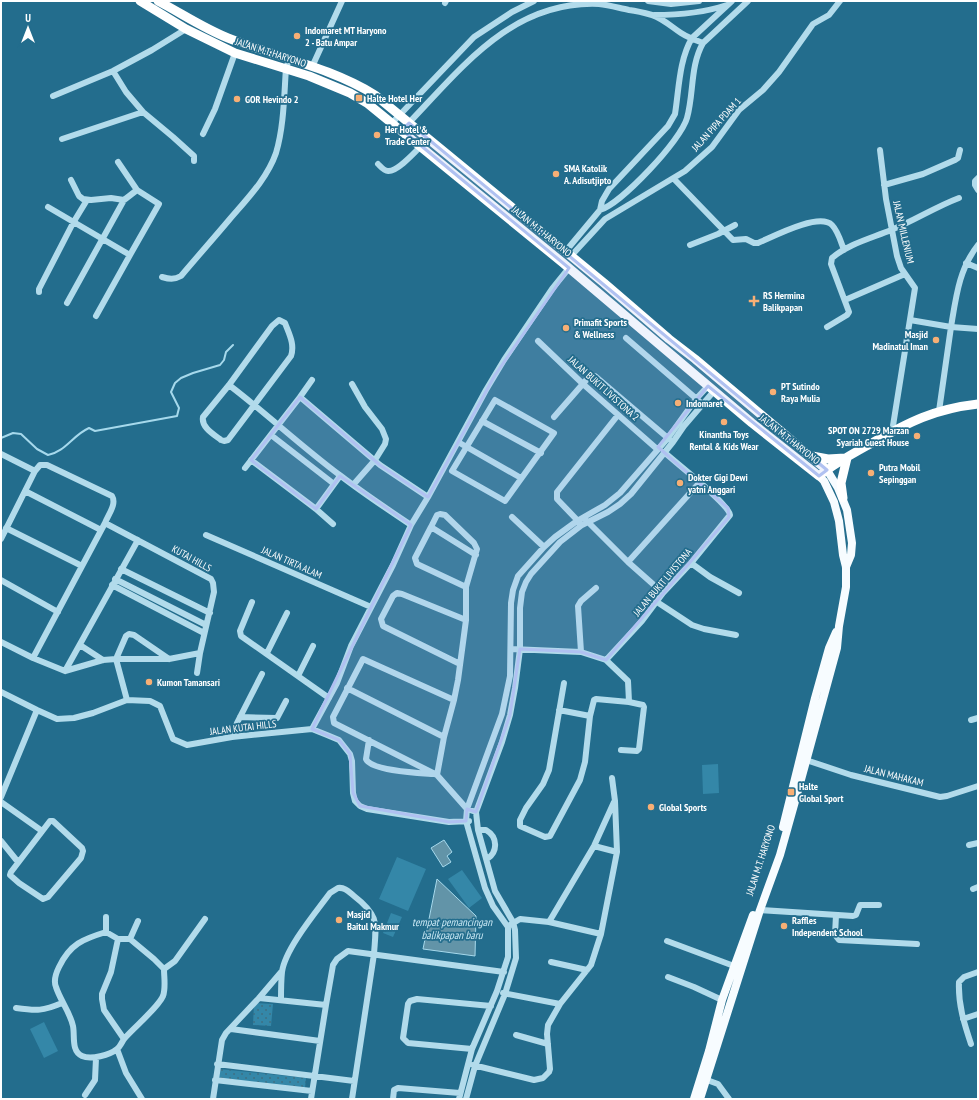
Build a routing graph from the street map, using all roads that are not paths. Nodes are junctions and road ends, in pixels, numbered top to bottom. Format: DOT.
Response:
graph roads {
  1 [pos="140,1"];
  2 [pos="160,1"];
  3 [pos="342,1"];
  4 [pos="534,1"];
  5 [pos="648,1"];
  6 [pos="699,1"];
  7 [pos="735,1"];
  8 [pos="748,1"];
  9 [pos="840,1"];
  10 [pos="685,3"];
  11 [pos="730,3"];
  12 [pos="686,14"];
  13 [pos="654,15"];
  14 [pos="186,29"];
  15 [pos="692,38"];
  16 [pos="703,43"];
  17 [pos="464,47"];
  18 [pos="235,53"];
  19 [pos="474,55"];
  20 [pos="288,64"];
  21 [pos="312,67"];
  22 [pos="113,70"];
  23 [pos="424,90"];
  24 [pos="53,96"];
  25 [pos="433,97"];
  26 [pos="143,112"];
  27 [pos="675,114"];
  28 [pos="398,115"];
  29 [pos="687,117"];
  30 [pos="392,123"];
  31 [pos="409,123"];
  32 [pos="402,130"];
  33 [pos="204,134"];
  34 [pos="62,139"];
  35 [pos="421,146"];
  36 [pos="880,150"];
  37 [pos="960,150"];
  38 [pos="194,161"];
  39 [pos="118,162"];
  40 [pos="378,164"];
  41 [pos="978,178"];
  42 [pos="674,179"];
  43 [pos="71,180"];
  44 [pos="884,185"];
  45 [pos="137,190"];
  46 [pos="978,190"];
  47 [pos="958,198"];
  48 [pos="87,200"];
  49 [pos="124,200"];
  50 [pos="48,207"];
  51 [pos="600,210"];
  52 [pos="73,223"];
  53 [pos="735,226"];
  54 [pos="892,230"];
  55 [pos="724,231"];
  56 [pos="103,240"];
  57 [pos="690,245"];
  58 [pos="978,245"];
  59 [pos="844,250"];
  60 [pos="568,254"];
  61 [pos="130,255"];
  62 [pos="966,263"];
  63 [pos="569,268"];
  64 [pos="978,268"];
  65 [pos="905,274"];
  66 [pos="162,278"];
  67 [pos="39,292"];
  68 [pos="845,300"];
  69 [pos="67,304"];
  70 [pos="96,316"];
  71 [pos="910,320"];
  72 [pos="827,327"];
  73 [pos="951,327"];
  74 [pos="978,329"];
  75 [pos="626,338"];
  76 [pos="538,341"];
  77 [pos="312,380"];
  78 [pos="352,384"];
  79 [pos="583,384"];
  80 [pos="229,385"];
  81 [pos="711,389"];
  82 [pos="300,397"];
  83 [pos="696,399"];
  84 [pos="254,404"];
  85 [pos="703,404"];
  86 [pos="978,404"];
  87 [pos="939,411"];
  88 [pos="618,415"];
  89 [pos="554,417"];
  90 [pos="482,421"];
  91 [pos="278,426"];
  92 [pos="892,432"];
  93 [pos="272,435"];
  94 [pos="670,440"];
  95 [pos="458,442"];
  96 [pos="467,447"];
  97 [pos="662,448"];
  98 [pos="541,452"];
  99 [pos="1,454"];
  100 [pos="652,455"];
  101 [pos="811,456"];
  102 [pos="847,458"];
  103 [pos="251,460"];
  104 [pos="375,460"];
  105 [pos="657,460"];
  106 [pos="245,468"];
  107 [pos="827,470"];
  108 [pos="35,471"];
  109 [pos="340,476"];
  110 [pos="819,476"];
  111 [pos="521,478"];
  112 [pos="700,482"];
  113 [pos="334,484"];
  114 [pos="353,485"];
  115 [pos="25,491"];
  116 [pos="428,496"];
  117 [pos="843,498"];
  118 [pos="316,509"];
  119 [pos="730,515"];
  120 [pos="512,516"];
  121 [pos="583,517"];
  122 [pos="577,521"];
  123 [pos="105,523"];
  124 [pos="333,524"];
  125 [pos="585,524"];
  126 [pos="411,525"];
  127 [pos="431,527"];
  128 [pos="6,528"];
  129 [pos="101,530"];
  130 [pos="206,535"];
  131 [pos="1,539"];
  132 [pos="138,540"];
  133 [pos="544,547"];
  134 [pos="476,555"];
  135 [pos="628,562"];
  136 [pos="691,563"];
  137 [pos="82,566"];
  138 [pos="846,567"];
  139 [pos="121,569"];
  140 [pos="518,576"];
  141 [pos="1,580"];
  142 [pos="114,582"];
  143 [pos="526,582"];
  144 [pos="466,587"];
  145 [pos="596,588"];
  146 [pos="739,593"];
  147 [pos="663,594"];
  148 [pos="252,602"];
  149 [pos="657,602"];
  150 [pos="371,607"];
  151 [pos="58,612"];
  152 [pos="210,613"];
  153 [pos="287,614"];
  154 [pos="466,620"];
  155 [pos="206,625"];
  156 [pos="204,633"];
  157 [pos="736,635"];
  158 [pos="1,642"];
  159 [pos="80,645"];
  160 [pos="313,646"];
  161 [pos="511,649"];
  162 [pos="520,649"];
  163 [pos="581,652"];
  164 [pos="200,653"];
  165 [pos="267,653"];
  166 [pos="33,658"];
  167 [pos="116,659"];
  168 [pos="169,659"];
  169 [pos="103,660"];
  170 [pos="606,660"];
  171 [pos="460,664"];
  172 [pos="64,671"];
  173 [pos="197,674"];
  174 [pos="262,674"];
  175 [pos="298,676"];
  176 [pos="564,683"];
  177 [pos="347,688"];
  178 [pos="1,692"];
  179 [pos="329,698"];
  180 [pos="128,700"];
  181 [pos="454,700"];
  182 [pos="286,701"];
  183 [pos="629,702"];
  184 [pos="37,710"];
  185 [pos="559,710"];
  186 [pos="590,716"];
  187 [pos="240,717"];
  188 [pos="978,718"];
  189 [pos="971,720"];
  190 [pos="312,729"];
  191 [pos="232,737"];
  192 [pos="444,737"];
  193 [pos="369,740"];
  194 [pos="621,750"];
  195 [pos="806,750"];
  196 [pos="806,760"];
  197 [pos="437,775"];
  198 [pos="612,778"];
  199 [pos="978,786"];
  200 [pos="1,797"];
  201 [pos="615,801"];
  202 [pos="1,802"];
  203 [pos="467,809"];
  204 [pos="476,812"];
  205 [pos="466,821"];
  206 [pos="476,821"];
  207 [pos="478,830"];
  208 [pos="42,831"];
  209 [pos="1,840"];
  210 [pos="978,843"];
  211 [pos="969,845"];
  212 [pos="594,846"];
  213 [pos="617,852"];
  214 [pos="486,859"];
  215 [pos="18,862"];
  216 [pos="879,905"];
  217 [pos="760,910"];
  218 [pos="836,915"];
  219 [pos="106,917"];
  220 [pos="205,919"];
  221 [pos="138,921"];
  222 [pos="513,922"];
  223 [pos="549,922"];
  224 [pos="508,927"];
  225 [pos="106,932"];
  226 [pos="601,934"];
  227 [pos="130,938"];
  228 [pos="118,939"];
  229 [pos="667,941"];
  230 [pos="917,944"];
  231 [pos="374,954"];
  232 [pos="551,962"];
  233 [pos="734,966"];
  234 [pos="164,969"];
  235 [pos="587,970"];
  236 [pos="282,971"];
  237 [pos="504,972"];
  238 [pos="978,972"];
  239 [pos="668,977"];
  240 [pos="497,991"];
  241 [pos="505,994"];
  242 [pos="260,998"];
  243 [pos="281,1000"];
  244 [pos="722,1000"];
  245 [pos="62,1002"];
  246 [pos="560,1004"];
  247 [pos="326,1005"];
  248 [pos="491,1006"];
  249 [pos="16,1008"];
  250 [pos="978,1014"];
  251 [pos="963,1019"];
  252 [pos="231,1029"];
  253 [pos="516,1035"];
  254 [pos="124,1039"];
  255 [pos="320,1041"];
  256 [pos="548,1044"];
  257 [pos="971,1044"];
  258 [pos="117,1049"];
  259 [pos="472,1049"];
  260 [pos="96,1058"];
  261 [pos="217,1064"];
  262 [pos="467,1064"];
  263 [pos="475,1066"];
  264 [pos="314,1076"];
  265 [pos="704,1078"];
  266 [pos="215,1080"];
  267 [pos="354,1081"];
  268 [pos="312,1091"];
  269 [pos="85,1096"];
  270 [pos="459,1096"];
  271 [pos="142,1099"];
  272 [pos="213,1099"];
  273 [pos="311,1099"];
  274 [pos="352,1099"];
  275 [pos="393,1099"];
  276 [pos="466,1099"];
  277 [pos="694,1099"];
  278 [pos="700,1099"];
  279 [pos="729,1099"];
  1 -- 14 [label="highway, JALAN M.T. HARYONO"];
  2 -- 20 [label="highway, JALAN M.T. HARYONO"];
  3 -- 21 [label="street"];
  4 -- 17 [label="street"];
  5 -- 10 [label="street"];
  6 -- 10 [label="street"];
  7 -- 11 [label="street"];
  8 -- 16 [label="street"];
  9 -- 42 [label="street, JALAN PIPA PDAM 1"];
  10 -- 12 [label="street"];
  11 -- 12 [label="street"];
  11 -- 15 [label="street"];
  12 -- 13 [label="street"];
  13 -- 15 [label="street"];
  13 -- 19 [label="street"];
  14 -- 18 [label="highway, JALAN M.T. HARYONO"];
  14 -- 22 [label="street"];
  15 -- 16 [label="street"];
  15 -- 27 [label="street"];
  16 -- 29 [label="street"];
  17 -- 19 [label="street"];
  17 -- 23 [label="street"];
  18 -- 20 [label="highway, JALAN M.T. HARYONO"];
  18 -- 33 [label="street"];
  19 -- 25 [label="street"];
  20 -- 21 [label="highway, JALAN M.T. HARYONO"];
  20 -- 30 [label="highway, JALAN M.T. HARYONO"];
  20 -- 66 [label="street"];
  21 -- 28 [label="highway, JALAN M.T. HARYONO"];
  22 -- 24 [label="street"];
  22 -- 26 [label="street"];
  23 -- 25 [label="street"];
  23 -- 28 [label="street"];
  25 -- 31 [label="street"];
  26 -- 34 [label="street"];
  26 -- 38 [label="street"];
  27 -- 29 [label="street"];
  27 -- 51 [label="street"];
  28 -- 30 [label="street"];
  28 -- 31 [label="highway, JALAN M.T. HARYONO"];
  29 -- 51 [label="street"];
  30 -- 32 [label="highway, JALAN M.T. HARYONO"];
  31 -- 32 [label="street"];
  31 -- 60 [label="highway, JALAN M.T. HARYONO"];
  32 -- 35 [label="highway, JALAN M.T. HARYONO"];
  35 -- 40 [label="street"];
  35 -- 63 [label="highway, JALAN M.T. HARYONO"];
  36 -- 44 [label="street, JALAN MILLENIUM"];
  37 -- 44 [label="street"];
  39 -- 45 [label="street"];
  41 -- 46 [label="street"];
  42 -- 55 [label="street"];
  42 -- 60 [label="street, JALAN PIPA PDAM 1"];
  43 -- 48 [label="street"];
  44 -- 54 [label="street, JALAN MILLENIUM"];
  45 -- 49 [label="street"];
  45 -- 61 [label="street"];
  47 -- 54 [label="street"];
  48 -- 49 [label="street"];
  48 -- 52 [label="street"];
  49 -- 56 [label="street"];
  50 -- 52 [label="street"];
  51 -- 60 [label="street"];
  52 -- 56 [label="street"];
  52 -- 67 [label="street"];
  53 -- 55 [label="street"];
  54 -- 59 [label="street"];
  54 -- 65 [label="street, JALAN MILLENIUM"];
  55 -- 57 [label="street"];
  55 -- 59 [label="street"];
  56 -- 61 [label="street"];
  56 -- 69 [label="street"];
  58 -- 62 [label="street"];
  59 -- 68 [label="street"];
  60 -- 101 [label="highway, JALAN M.T. HARYONO"];
  61 -- 70 [label="street"];
  62 -- 64 [label="street"];
  62 -- 73 [label="street"];
  63 -- 81 [label="highway, JALAN M.T. HARYONO"];
  63 -- 95 [label="street"];
  65 -- 68 [label="street"];
  65 -- 71 [label="street, JALAN MILLENIUM"];
  68 -- 72 [label="street"];
  71 -- 73 [label="street"];
  71 -- 92 [label="street, JALAN MILLENIUM"];
  73 -- 74 [label="street"];
  73 -- 87 [label="street"];
  75 -- 83 [label="street"];
  76 -- 79 [label="street, JALAN BUKIT LIVISTONA 2"];
  77 -- 82 [label="street"];
  78 -- 104 [label="street"];
  79 -- 88 [label="street, JALAN BUKIT LIVISTONA 2"];
  79 -- 89 [label="street"];
  79 -- 94 [label="street"];
  80 -- 84 [label="street"];
  80 -- 84 [label="street"];
  80 -- 84 [label="street"];
  81 -- 83 [label="street"];
  81 -- 85 [label="street"];
  81 -- 110 [label="highway, JALAN M.T. HARYONO"];
  82 -- 91 [label="street"];
  82 -- 104 [label="street"];
  83 -- 85 [label="street"];
  83 -- 94 [label="street"];
  84 -- 91 [label="street"];
  85 -- 94 [label="street"];
  86 -- 87 [label="highway"];
  87 -- 92 [label="highway"];
  88 -- 97 [label="street, JALAN BUKIT LIVISTONA 2"];
  88 -- 122 [label="street"];
  90 -- 96 [label="street"];
  90 -- 98 [label="street"];
  90 -- 98 [label="street"];
  91 -- 93 [label="street"];
  91 -- 109 [label="street"];
  92 -- 102 [label="highway"];
  93 -- 103 [label="street"];
  93 -- 113 [label="street"];
  94 -- 97 [label="street"];
  95 -- 96 [label="street"];
  95 -- 116 [label="street"];
  96 -- 111 [label="street"];
  96 -- 111 [label="street"];
  97 -- 100 [label="street"];
  97 -- 105 [label="street"];
  97 -- 112 [label="street, JALAN BUKIT LIVISTONA 2"];
  98 -- 111 [label="street"];
  99 -- 108 [label="street"];
  100 -- 105 [label="street"];
  100 -- 121 [label="street"];
  101 -- 102 [label="highway"];
  101 -- 107 [label="highway, JALAN M.T. HARYONO"];
  102 -- 107 [label="highway"];
  102 -- 117 [label="highway"];
  103 -- 106 [label="street"];
  103 -- 118 [label="street"];
  104 -- 114 [label="street"];
  104 -- 116 [label="street"];
  105 -- 125 [label="street"];
  107 -- 110 [label="highway"];
  107 -- 117 [label="main road, JALAN M.T. HARYONO"];
  108 -- 115 [label="street"];
  108 -- 123 [label="street"];
  109 -- 113 [label="street"];
  109 -- 114 [label="street"];
  110 -- 138 [label="main road, JALAN M.T. HARYONO"];
  112 -- 119 [label="street, JALAN BUKIT LIVISTONA 2"];
  112 -- 135 [label="street"];
  113 -- 118 [label="street"];
  114 -- 126 [label="street"];
  115 -- 128 [label="street"];
  115 -- 129 [label="street"];
  116 -- 126 [label="street"];
  117 -- 138 [label="main road, JALAN M.T. HARYONO"];
  118 -- 124 [label="street"];
  119 -- 136 [label="street, JALAN BUKIT LIVISTONA"];
  120 -- 133 [label="street"];
  121 -- 122 [label="street"];
  121 -- 125 [label="street"];
  122 -- 125 [label="street"];
  122 -- 133 [label="street"];
  123 -- 129 [label="street"];
  123 -- 132 [label="street, KUTAI HILLS"];
  125 -- 135 [label="street"];
  125 -- 143 [label="street"];
  126 -- 150 [label="street"];
  127 -- 134 [label="street"];
  127 -- 134 [label="street"];
  127 -- 144 [label="street"];
  128 -- 131 [label="street"];
  128 -- 137 [label="street"];
  129 -- 137 [label="street"];
  130 -- 150 [label="street, JALAN TIRTA ALAM"];
  132 -- 139 [label="street"];
  132 -- 152 [label="street, KUTAI HILLS"];
  133 -- 140 [label="street"];
  134 -- 144 [label="street"];
  135 -- 147 [label="street"];
  136 -- 146 [label="street"];
  136 -- 147 [label="street, JALAN BUKIT LIVISTONA"];
  137 -- 151 [label="street"];
  138 -- 195 [label="main road, JALAN M.T. HARYONO"];
  139 -- 142 [label="street"];
  139 -- 152 [label="street"];
  140 -- 143 [label="street"];
  140 -- 161 [label="street"];
  141 -- 151 [label="street"];
  142 -- 155 [label="street"];
  142 -- 156 [label="street"];
  142 -- 159 [label="street"];
  143 -- 162 [label="street"];
  144 -- 154 [label="street"];
  145 -- 163 [label="street"];
  147 -- 149 [label="street, JALAN BUKIT LIVISTONA"];
  148 -- 165 [label="street"];
  149 -- 157 [label="street"];
  149 -- 170 [label="street, JALAN BUKIT LIVISTONA"];
  150 -- 179 [label="street"];
  151 -- 166 [label="street"];
  152 -- 155 [label="street, KUTAI HILLS"];
  153 -- 165 [label="street"];
  154 -- 171 [label="street"];
  154 -- 171 [label="street"];
  155 -- 156 [label="street, KUTAI HILLS"];
  156 -- 164 [label="street, KUTAI HILLS"];
  158 -- 166 [label="street"];
  159 -- 169 [label="street"];
  159 -- 172 [label="street"];
  160 -- 175 [label="street"];
  161 -- 162 [label="street"];
  161 -- 203 [label="street"];
  162 -- 163 [label="street"];
  162 -- 204 [label="street"];
  163 -- 170 [label="street"];
  164 -- 168 [label="street"];
  164 -- 173 [label="street, KUTAI HILLS"];
  165 -- 175 [label="street"];
  166 -- 172 [label="street"];
  167 -- 168 [label="street"];
  167 -- 168 [label="street"];
  167 -- 169 [label="street"];
  167 -- 180 [label="street"];
  169 -- 172 [label="street"];
  170 -- 183 [label="street"];
  171 -- 181 [label="street"];
  174 -- 187 [label="street"];
  175 -- 179 [label="street"];
  176 -- 185 [label="street"];
  177 -- 181 [label="street"];
  177 -- 192 [label="street"];
  177 -- 193 [label="street"];
  178 -- 184 [label="street, JALAN KUTAI HILLS"];
  179 -- 190 [label="street"];
  180 -- 184 [label="street, JALAN KUTAI HILLS"];
  180 -- 191 [label="street, JALAN KUTAI HILLS"];
  181 -- 192 [label="street"];
  182 -- 187 [label="street"];
  183 -- 186 [label="street"];
  183 -- 194 [label="street"];
  184 -- 200 [label="street"];
  185 -- 186 [label="street"];
  185 -- 186 [label="street"];
  187 -- 191 [label="street"];
  188 -- 189 [label="street"];
  190 -- 191 [label="street, JALAN KUTAI HILLS"];
  190 -- 205 [label="street, JALAN KUTAI HILLS"];
  192 -- 197 [label="street"];
  193 -- 197 [label="street"];
  193 -- 197 [label="street"];
  195 -- 196 [label="main road, JALAN M.T. HARYONO"];
  195 -- 233 [label="main road, JALAN M.T. HARYONO"];
  196 -- 199 [label="street, JALAN MAHAKAM"];
  196 -- 217 [label="main road, JALAN M.T. HARYONO"];
  197 -- 203 [label="street"];
  198 -- 201 [label="street"];
  201 -- 212 [label="street"];
  201 -- 213 [label="street"];
  202 -- 208 [label="street"];
  203 -- 204 [label="street"];
  203 -- 205 [label="street"];
  204 -- 206 [label="street"];
  205 -- 206 [label="street"];
  205 -- 224 [label="street"];
  206 -- 207 [label="street"];
  207 -- 214 [label="street"];
  207 -- 214 [label="street"];
  208 -- 215 [label="street"];
  208 -- 215 [label="street"];
  209 -- 215 [label="street"];
  210 -- 211 [label="street"];
  212 -- 213 [label="street"];
  212 -- 223 [label="street"];
  213 -- 226 [label="street"];
  214 -- 222 [label="street"];
  216 -- 218 [label="street"];
  217 -- 218 [label="street"];
  217 -- 265 [label="main road, JALAN M.T. HARYONO"];
  218 -- 230 [label="street"];
  219 -- 225 [label="street"];
  220 -- 234 [label="street"];
  221 -- 227 [label="street"];
  222 -- 223 [label="street"];
  222 -- 224 [label="street"];
  222 -- 241 [label="street"];
  223 -- 226 [label="street"];
  224 -- 237 [label="street"];
  225 -- 228 [label="street"];
  225 -- 245 [label="street"];
  226 -- 235 [label="street"];
  227 -- 228 [label="street"];
  227 -- 234 [label="street"];
  228 -- 254 [label="street"];
  229 -- 233 [label="street"];
  231 -- 236 [label="street"];
  231 -- 237 [label="street"];
  231 -- 247 [label="street"];
  231 -- 267 [label="street"];
  232 -- 235 [label="street"];
  233 -- 244 [label="main road, JALAN M.T. HARYONO"];
  234 -- 254 [label="street"];
  235 -- 246 [label="street"];
  236 -- 242 [label="street"];
  236 -- 243 [label="street"];
  237 -- 240 [label="street"];
  238 -- 251 [label="street"];
  239 -- 244 [label="street"];
  240 -- 241 [label="street"];
  240 -- 248 [label="street"];
  241 -- 246 [label="street"];
  241 -- 263 [label="street"];
  242 -- 243 [label="street"];
  242 -- 252 [label="street"];
  243 -- 247 [label="street"];
  244 -- 265 [label="main road, JALAN M.T. HARYONO"];
  245 -- 249 [label="street"];
  245 -- 260 [label="street"];
  246 -- 256 [label="street"];
  247 -- 255 [label="street"];
  248 -- 259 [label="street"];
  248 -- 259 [label="street"];
  250 -- 251 [label="street"];
  251 -- 257 [label="street"];
  252 -- 255 [label="street"];
  252 -- 261 [label="street"];
  253 -- 256 [label="street"];
  254 -- 258 [label="street"];
  255 -- 264 [label="street"];
  256 -- 263 [label="street"];
  258 -- 260 [label="street"];
  258 -- 271 [label="street"];
  259 -- 262 [label="street"];
  260 -- 269 [label="street"];
  261 -- 264 [label="street"];
  261 -- 266 [label="street"];
  262 -- 263 [label="street"];
  262 -- 270 [label="street"];
  263 -- 276 [label="street"];
  264 -- 267 [label="street"];
  264 -- 268 [label="street"];
  265 -- 277 [label="main road, JALAN M.T. HARYONO"];
  265 -- 278 [label="main road, JALAN M.T. HARYONO"];
  265 -- 279 [label="street"];
  266 -- 268 [label="street"];
  266 -- 272 [label="street"];
  267 -- 274 [label="street"];
  268 -- 273 [label="street"];
  270 -- 275 [label="street"];
}
